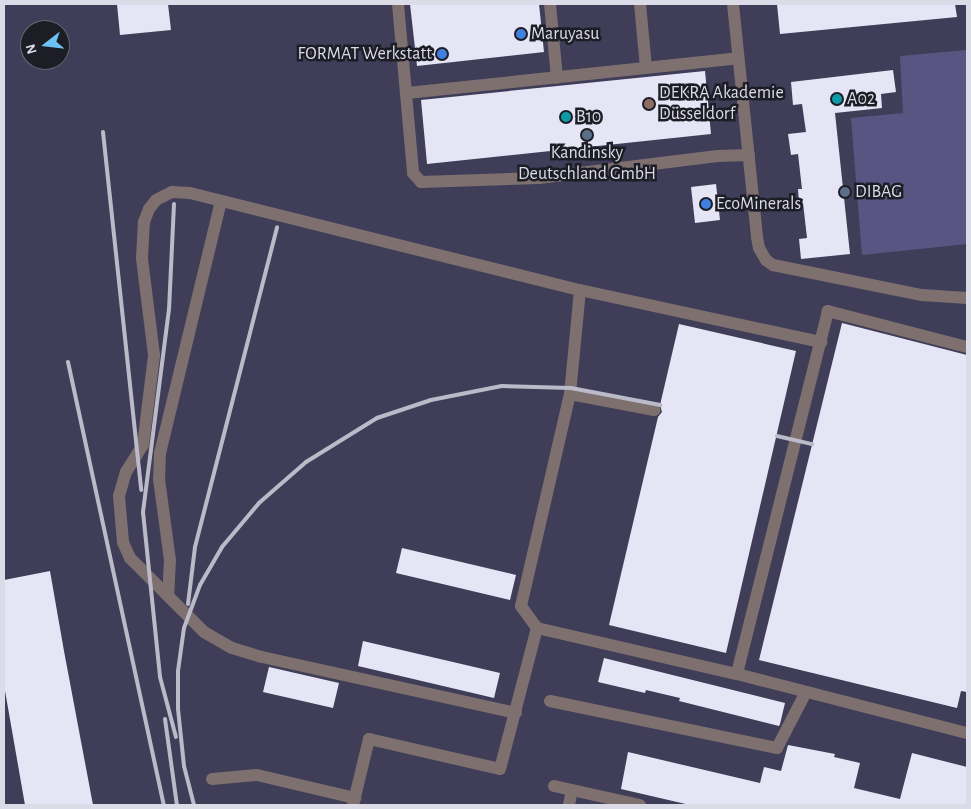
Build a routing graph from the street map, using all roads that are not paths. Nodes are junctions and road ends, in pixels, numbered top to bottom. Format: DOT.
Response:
graph roads {
  1 [pos="398,4"];
  2 [pos="550,4"];
  3 [pos="640,4"];
  4 [pos="733,4"];
  5 [pos="738,58"];
  6 [pos="646,68"];
  7 [pos="557,78"];
  8 [pos="407,93"];
  9 [pos="749,155"];
  10 [pos="221,201"];
  11 [pos="580,290"];
  12 [pos="967,298"];
  13 [pos="821,342"];
  14 [pos="967,347"];
  15 [pos="570,394"];
  16 [pos="654,410"];
  17 [pos="168,596"];
  18 [pos="537,628"];
  19 [pos="737,674"];
  20 [pos="806,692"];
  21 [pos="550,701"];
  22 [pos="516,713"];
  23 [pos="967,733"];
  24 [pos="212,779"];
  25 [pos="554,786"];
  26 [pos="572,790"];
  27 [pos="354,802"];
  28 [pos="569,805"];
  29 [pos="640,805"];
  1 -- 8 [label="lane"];
  2 -- 7 [label="lane"];
  3 -- 6 [label="lane"];
  4 -- 5 [label="lane"];
  5 -- 6 [label="lane"];
  5 -- 9 [label="lane"];
  6 -- 7 [label="lane"];
  7 -- 8 [label="lane"];
  8 -- 9 [label="lane"];
  9 -- 12 [label="lane"];
  10 -- 11 [label="lane"];
  10 -- 17 [label="lane"];
  10 -- 17 [label="lane"];
  11 -- 13 [label="lane"];
  11 -- 15 [label="lane"];
  13 -- 14 [label="lane"];
  13 -- 19 [label="lane"];
  15 -- 16 [label="lane"];
  15 -- 18 [label="lane"];
  17 -- 22 [label="lane"];
  18 -- 19 [label="lane"];
  18 -- 22 [label="lane"];
  19 -- 20 [label="lane"];
  20 -- 21 [label="lane"];
  20 -- 23 [label="lane"];
  22 -- 27 [label="lane"];
  24 -- 27 [label="lane"];
  25 -- 26 [label="lane"];
  26 -- 28 [label="lane"];
  26 -- 29 [label="lane"];
}
